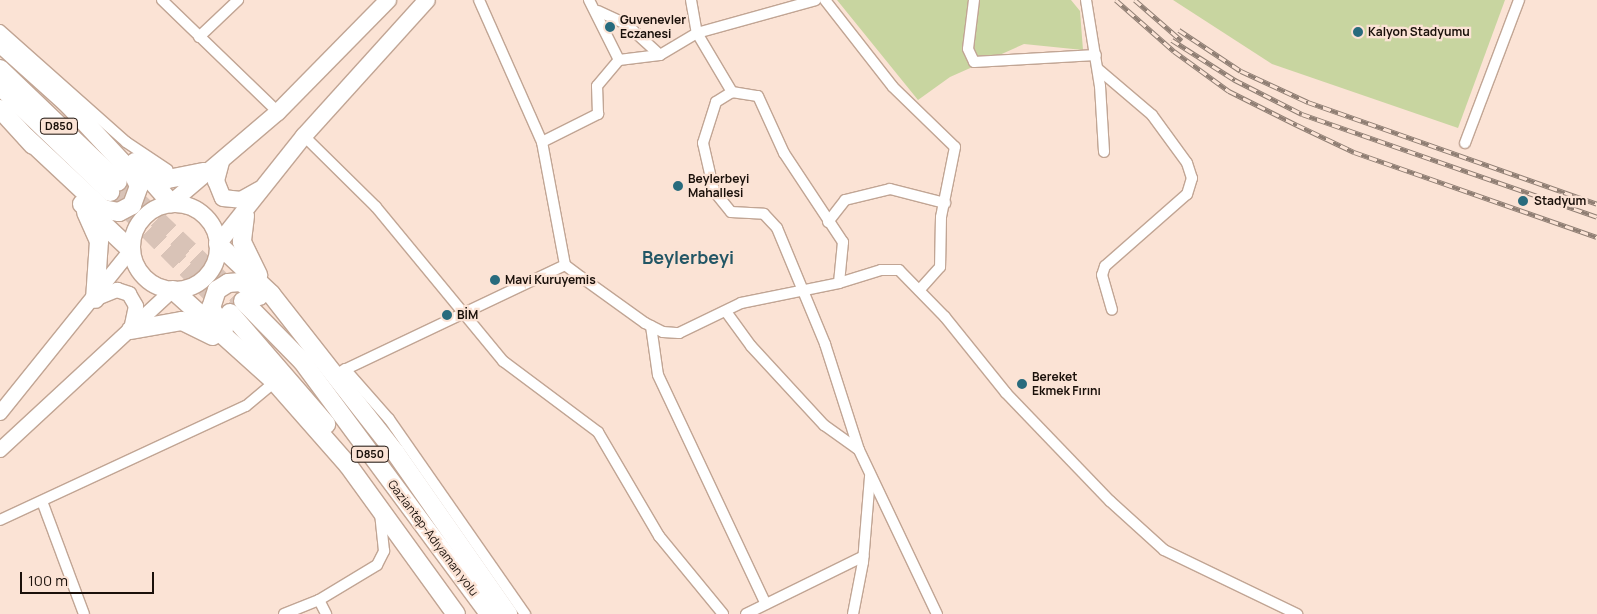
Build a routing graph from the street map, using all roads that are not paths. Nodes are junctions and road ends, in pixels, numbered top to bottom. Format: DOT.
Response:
graph roads {
  1 [pos="162,0"];
  2 [pos="238,0"];
  3 [pos="388,0"];
  4 [pos="427,0"];
  5 [pos="479,0"];
  6 [pos="589,0"];
  7 [pos="691,0"];
  8 [pos="816,0"];
  9 [pos="825,0"];
  10 [pos="974,0"];
  11 [pos="1086,0"];
  12 [pos="1519,0"];
  13 [pos="598,10"];
  14 [pos="0,30"];
  15 [pos="696,33"];
  16 [pos="199,37"];
  17 [pos="0,43"];
  18 [pos="660,55"];
  19 [pos="1096,55"];
  20 [pos="619,60"];
  21 [pos="0,69"];
  22 [pos="1098,69"];
  23 [pos="0,86"];
  24 [pos="732,92"];
  25 [pos="63,99"];
  26 [pos="0,109"];
  27 [pos="278,112"];
  28 [pos="304,136"];
  29 [pos="26,137"];
  30 [pos="542,142"];
  31 [pos="1464,143"];
  32 [pos="1104,152"];
  33 [pos="130,156"];
  34 [pos="221,162"];
  35 [pos="204,172"];
  36 [pos="184,178"];
  37 [pos="260,190"];
  38 [pos="945,202"];
  39 [pos="170,203"];
  40 [pos="83,205"];
  41 [pos="245,216"];
  42 [pos="828,222"];
  43 [pos="218,244"];
  44 [pos="132,250"];
  45 [pos="565,265"];
  46 [pos="839,283"];
  47 [pos="173,290"];
  48 [pos="919,290"];
  49 [pos="804,291"];
  50 [pos="271,294"];
  51 [pos="95,298"];
  52 [pos="1112,310"];
  53 [pos="727,313"];
  54 [pos="463,316"];
  55 [pos="650,326"];
  56 [pos="131,330"];
  57 [pos="316,353"];
  58 [pos="260,370"];
  59 [pos="340,372"];
  60 [pos="275,382"];
  61 [pos="17,396"];
  62 [pos="0,400"];
  63 [pos="0,412"];
  64 [pos="0,450"];
  65 [pos="859,450"];
  66 [pos="870,476"];
  67 [pos="43,504"];
  68 [pos="379,508"];
  69 [pos="0,520"];
  70 [pos="864,556"];
  71 [pos="319,600"];
  72 [pos="766,604"];
  73 [pos="84,614"];
  74 [pos="284,614"];
  75 [pos="326,614"];
  76 [pos="456,614"];
  77 [pos="467,614"];
  78 [pos="489,614"];
  79 [pos="508,614"];
  80 [pos="525,614"];
  81 [pos="723,614"];
  82 [pos="746,614"];
  83 [pos="853,614"];
  84 [pos="937,614"];
  85 [pos="1297,614"];
  1 -- 16 [label="street"];
  2 -- 16 [label="street"];
  3 -- 27 [label="main road"];
  4 -- 28 [label="main road"];
  5 -- 30 [label="street"];
  6 -- 13 [label="street"];
  7 -- 15 [label="street"];
  8 -- 15 [label="street"];
  9 -- 38 [label="street"];
  10 -- 19 [label="street"];
  11 -- 19 [label="street"];
  12 -- 31 [label="street"];
  13 -- 18 [label="street"];
  13 -- 20 [label="street"];
  14 -- 36 [label="street"];
  15 -- 18 [label="street"];
  15 -- 24 [label="street"];
  16 -- 27 [label="street"];
  17 -- 25 [label="highway"];
  18 -- 20 [label="street"];
  19 -- 22 [label="street"];
  20 -- 30 [label="street"];
  21 -- 23 [label="highway, D850"];
  22 -- 32 [label="street"];
  22 -- 52 [label="street"];
  24 -- 42 [label="street"];
  24 -- 49 [label="street"];
  25 -- 29 [label="highway"];
  25 -- 33 [label="highway"];
  26 -- 29 [label="highway"];
  27 -- 34 [label="main road"];
  28 -- 37 [label="main road"];
  28 -- 54 [label="street"];
  29 -- 40 [label="highway"];
  30 -- 45 [label="street"];
  33 -- 36 [label="highway"];
  33 -- 39 [label="highway"];
  34 -- 35 [label="main road"];
  34 -- 37 [label="main road"];
  35 -- 36 [label="highway"];
  35 -- 39 [label="main road"];
  37 -- 41 [label="main road"];
  38 -- 42 [label="street"];
  38 -- 48 [label="street"];
  39 -- 43 [label="main road"];
  39 -- 44 [label="main road"];
  40 -- 44 [label="highway"];
  40 -- 51 [label="highway"];
  41 -- 43 [label="main road"];
  41 -- 50 [label="highway"];
  42 -- 46 [label="street"];
  43 -- 47 [label="main road"];
  43 -- 50 [label="highway"];
  44 -- 47 [label="main road"];
  44 -- 51 [label="street"];
  45 -- 54 [label="street"];
  45 -- 55 [label="street"];
  46 -- 48 [label="street"];
  46 -- 49 [label="street"];
  47 -- 56 [label="street"];
  47 -- 58 [label="highway"];
  48 -- 85 [label="street"];
  49 -- 53 [label="street"];
  49 -- 65 [label="street"];
  50 -- 57 [label="highway"];
  51 -- 56 [label="street"];
  51 -- 61 [label="street"];
  53 -- 55 [label="street"];
  53 -- 65 [label="street"];
  54 -- 59 [label="street"];
  54 -- 81 [label="street"];
  55 -- 72 [label="street"];
  56 -- 58 [label="highway"];
  56 -- 64 [label="street"];
  57 -- 59 [label="highway"];
  57 -- 60 [label="highway"];
  58 -- 60 [label="highway"];
  59 -- 79 [label="highway"];
  59 -- 80 [label="street"];
  60 -- 67 [label="street"];
  60 -- 68 [label="highway"];
  61 -- 62 [label="street"];
  61 -- 63 [label="street"];
  65 -- 66 [label="street"];
  66 -- 70 [label="street"];
  66 -- 84 [label="street"];
  67 -- 69 [label="street"];
  67 -- 73 [label="street"];
  68 -- 71 [label="street"];
  68 -- 76 [label="highway"];
  70 -- 72 [label="street"];
  70 -- 83 [label="street"];
  71 -- 74 [label="street"];
  71 -- 75 [label="street"];
  72 -- 82 [label="street"];
  77 -- 78 [label="highway, Gaziantep-Adıyaman yolu / D850"];
}
